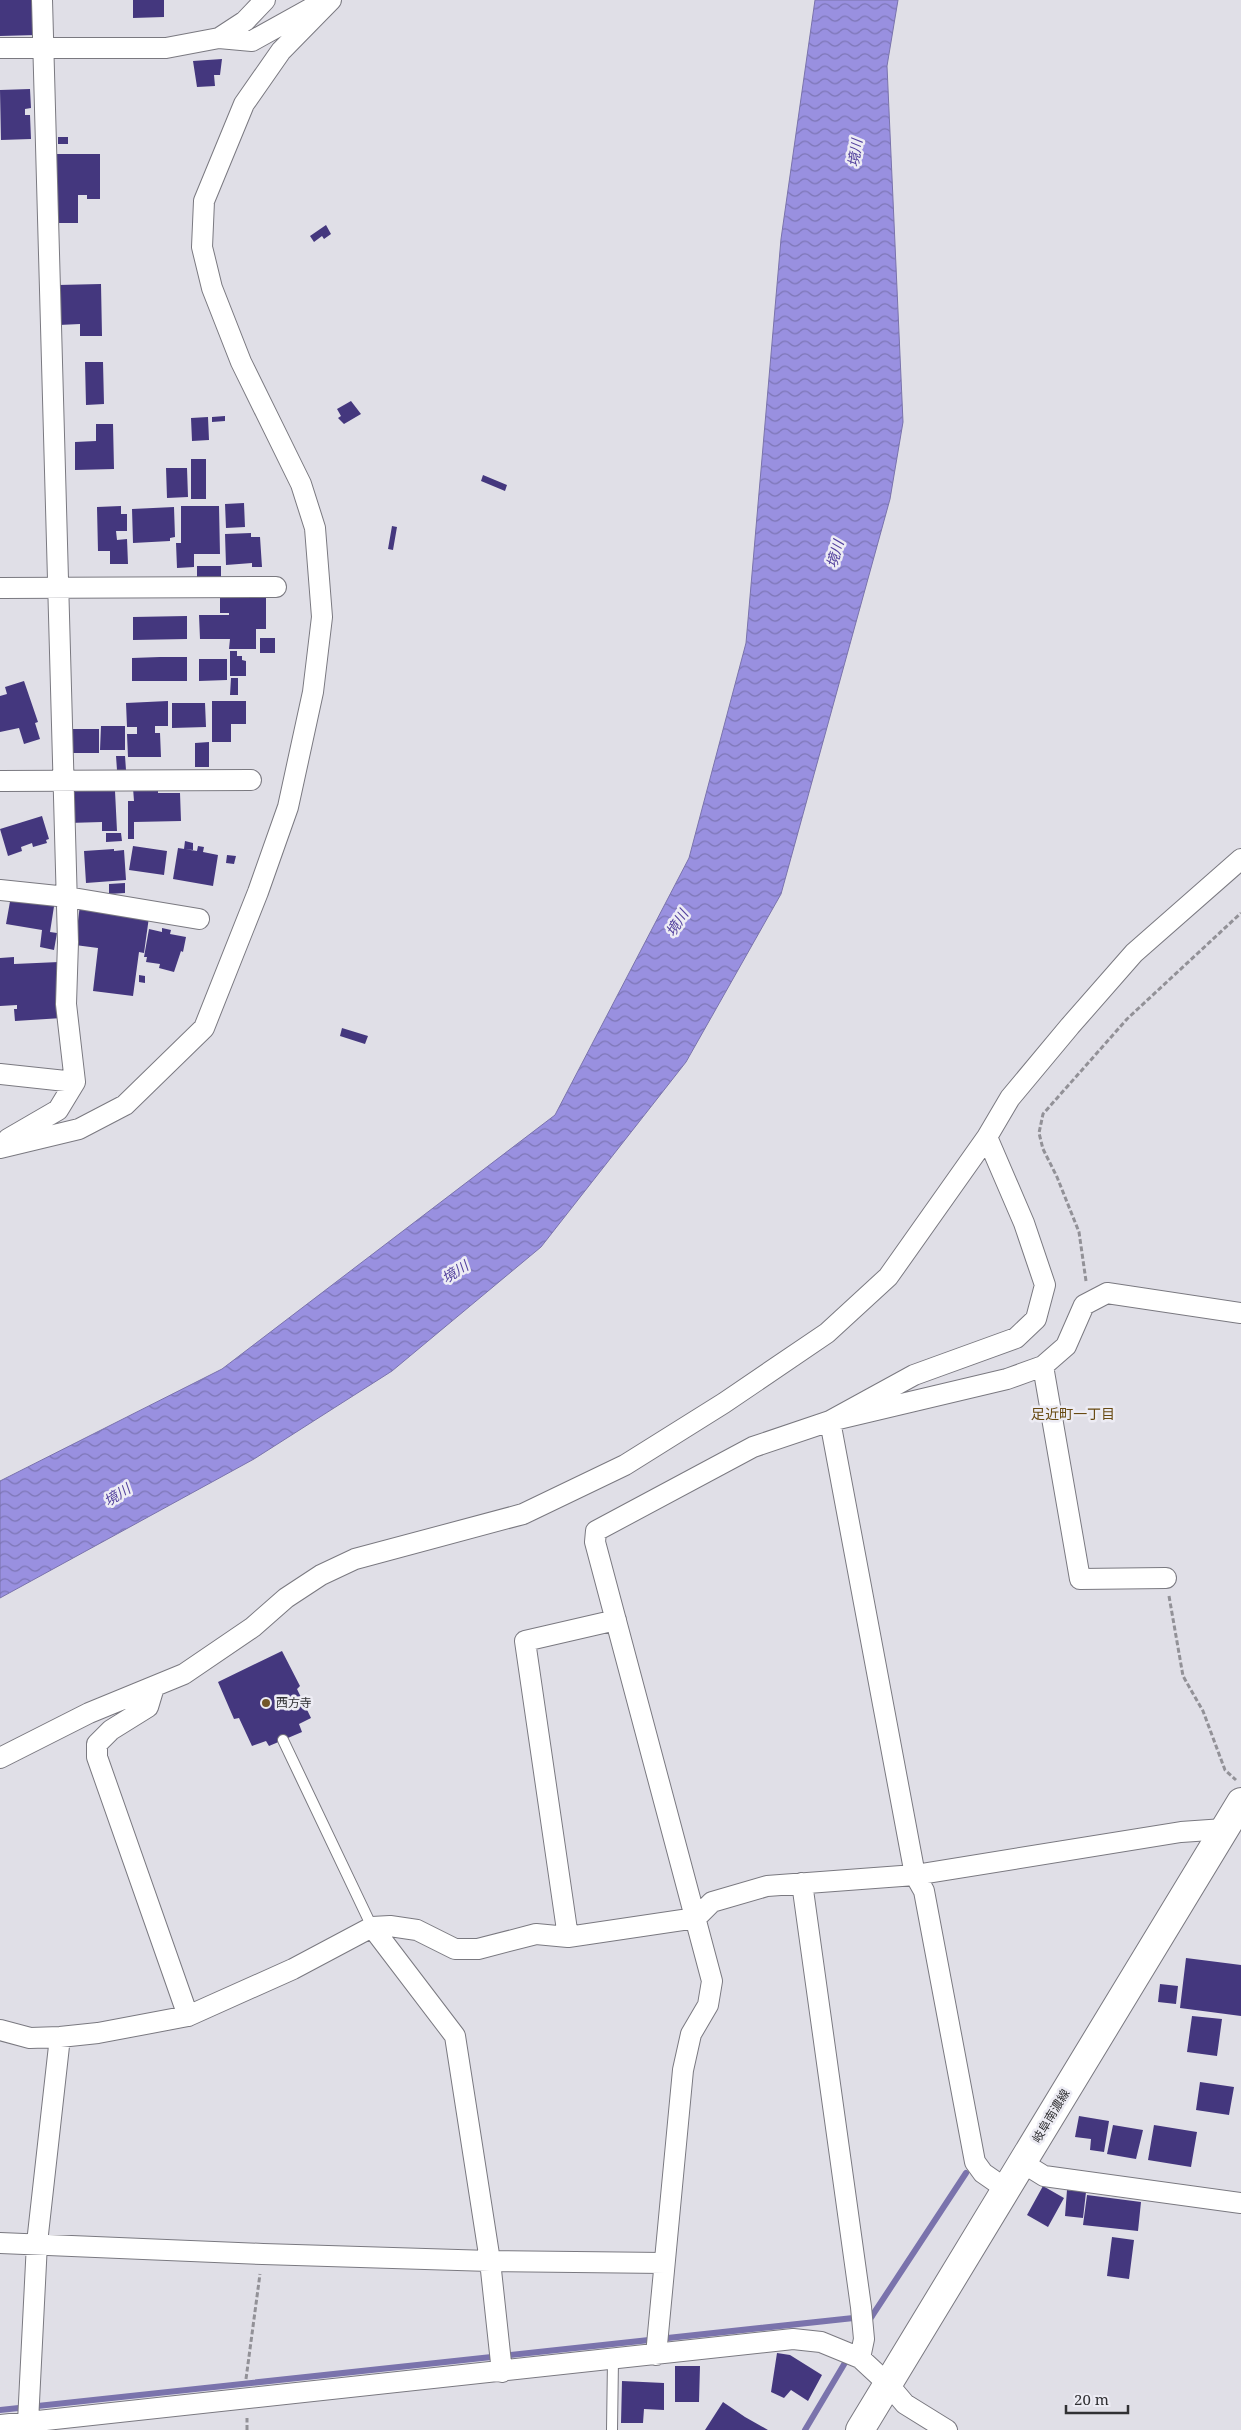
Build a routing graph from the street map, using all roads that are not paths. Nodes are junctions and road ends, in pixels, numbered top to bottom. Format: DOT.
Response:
graph roads {
  1 [pos="42,0"];
  2 [pos="265,0"];
  3 [pos="326,0"];
  4 [pos="331,0"];
  5 [pos="219,38"];
  6 [pos="43,47"];
  7 [pos="0,48"];
  8 [pos="276,587"];
  9 [pos="0,588"];
  10 [pos="57,588"];
  11 [pos="251,780"];
  12 [pos="0,781"];
  13 [pos="63,781"];
  14 [pos="1241,859"];
  15 [pos="0,890"];
  16 [pos="67,897"];
  17 [pos="200,919"];
  18 [pos="0,1074"];
  19 [pos="75,1082"];
  20 [pos="988,1137"];
  21 [pos="0,1143"];
  22 [pos="0,1148"];
  23 [pos="1241,1313"];
  24 [pos="1043,1366"];
  25 [pos="830,1421"];
  26 [pos="1166,1578"];
  27 [pos="616,1620"];
  28 [pos="154,1686"];
  29 [pos="283,1740"];
  30 [pos="0,1758"];
  31 [pos="1241,1802"];
  32 [pos="1228,1830"];
  33 [pos="915,1875"];
  34 [pos="802,1883"];
  35 [pos="696,1918"];
  36 [pos="372,1927"];
  37 [pos="568,1937"];
  38 [pos="188,2016"];
  39 [pos="0,2030"];
  40 [pos="60,2037"];
  41 [pos="1023,2164"];
  42 [pos="1006,2190"];
  43 [pos="1241,2203"];
  44 [pos="0,2243"];
  45 [pos="37,2243"];
  46 [pos="490,2261"];
  47 [pos="664,2263"];
  48 [pos="656,2355"];
  49 [pos="860,2358"];
  50 [pos="613,2360"];
  51 [pos="502,2372"];
  52 [pos="888,2384"];
  53 [pos="28,2422"];
  54 [pos="0,2425"];
  55 [pos="612,2430"];
  56 [pos="860,2430"];
  57 [pos="947,2430"];
  1 -- 6 [label="street"];
  2 -- 5 [label="street"];
  3 -- 5 [label="street"];
  4 -- 22 [label="street"];
  5 -- 6 [label="street"];
  6 -- 7 [label="street"];
  6 -- 10 [label="street"];
  8 -- 10 [label="street"];
  9 -- 10 [label="street"];
  10 -- 13 [label="street"];
  11 -- 13 [label="street"];
  12 -- 13 [label="street"];
  13 -- 16 [label="street"];
  14 -- 20 [label="street"];
  15 -- 16 [label="street"];
  16 -- 17 [label="street"];
  16 -- 19 [label="street"];
  18 -- 19 [label="street"];
  19 -- 21 [label="street"];
  20 -- 25 [label="street"];
  20 -- 28 [label="street"];
  23 -- 24 [label="street"];
  24 -- 25 [label="street"];
  24 -- 26 [label="street"];
  25 -- 27 [label="street"];
  25 -- 33 [label="street"];
  27 -- 35 [label="street"];
  27 -- 37 [label="street"];
  28 -- 30 [label="street"];
  28 -- 38 [label="street"];
  29 -- 36 [label="lane"];
  31 -- 32 [label="main road, 岐阜南濃線"];
  32 -- 33 [label="street"];
  32 -- 41 [label="main road, 岐阜南濃線"];
  33 -- 34 [label="street"];
  33 -- 42 [label="street"];
  34 -- 35 [label="street"];
  34 -- 49 [label="street"];
  35 -- 37 [label="street"];
  35 -- 47 [label="street"];
  36 -- 37 [label="street"];
  36 -- 38 [label="street"];
  36 -- 46 [label="street"];
  38 -- 40 [label="street"];
  39 -- 40 [label="street"];
  40 -- 45 [label="street"];
  41 -- 42 [label="main road, 岐阜南濃線"];
  41 -- 43 [label="street"];
  42 -- 52 [label="main road, 岐阜南濃線"];
  44 -- 45 [label="street"];
  45 -- 46 [label="street"];
  45 -- 53 [label="street"];
  46 -- 47 [label="street"];
  46 -- 51 [label="street"];
  47 -- 48 [label="street"];
  48 -- 49 [label="street"];
  48 -- 50 [label="street"];
  49 -- 52 [label="street"];
  50 -- 51 [label="street"];
  50 -- 55 [label="lane"];
  51 -- 53 [label="street"];
  52 -- 56 [label="main road, 岐阜南濃線"];
  52 -- 57 [label="street"];
  53 -- 54 [label="street"];
}
